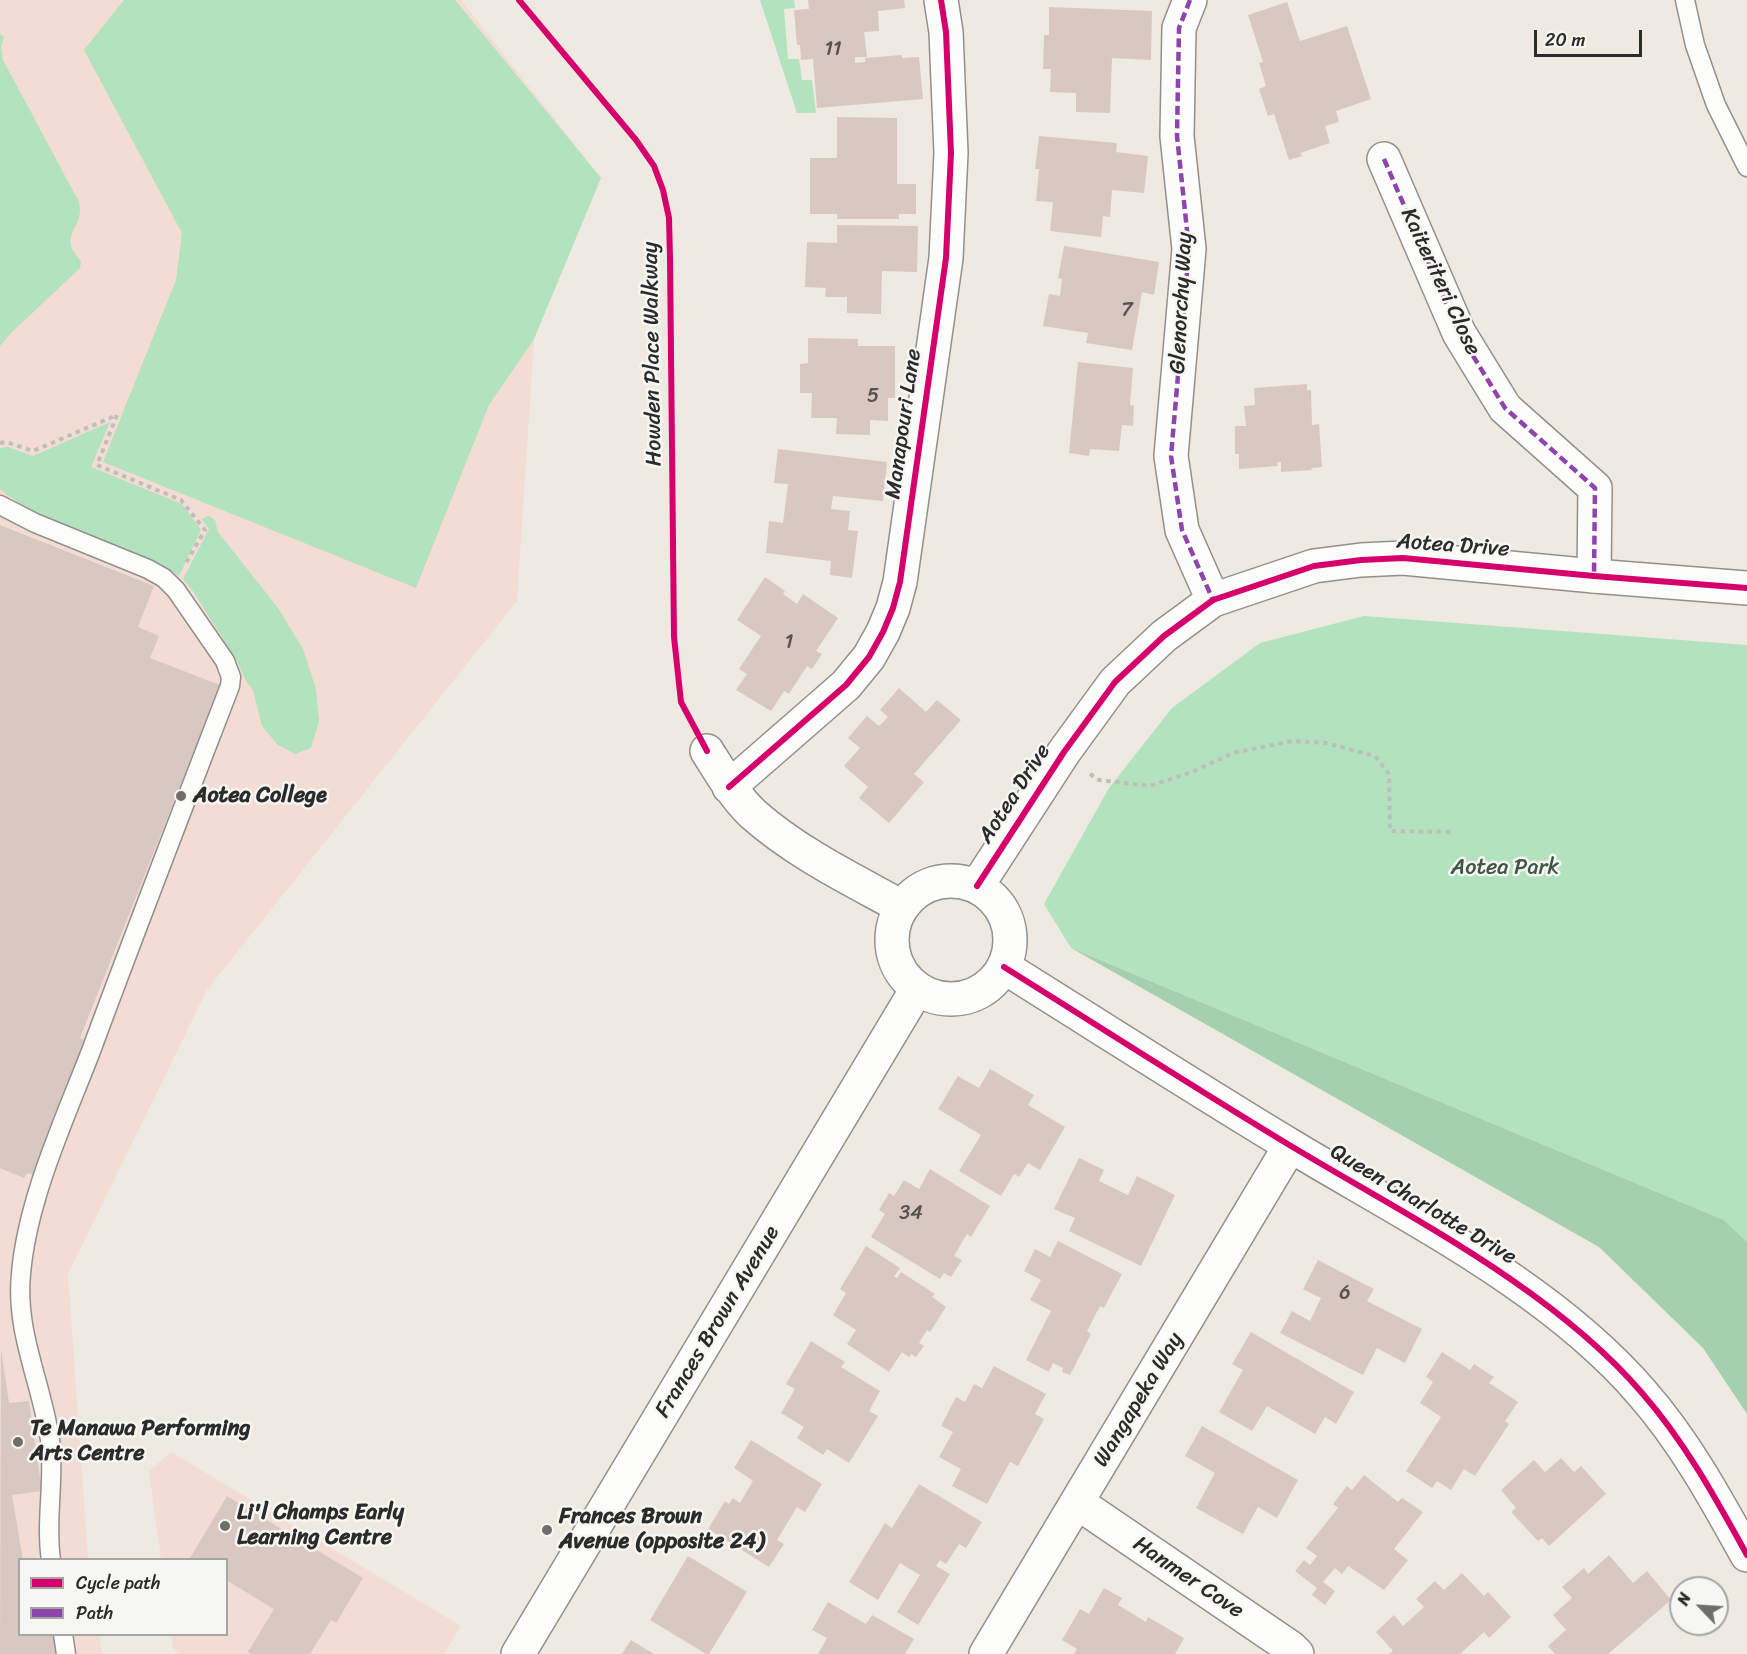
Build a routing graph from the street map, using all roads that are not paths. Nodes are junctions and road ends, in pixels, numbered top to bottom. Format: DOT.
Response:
graph roads {
  1 [pos="941,0"];
  2 [pos="1190,0"];
  3 [pos="1685,0"];
  4 [pos="1384,159"];
  5 [pos="1747,167"];
  6 [pos="0,505"];
  7 [pos="1594,576"];
  8 [pos="1747,588"];
  9 [pos="1213,600"];
  10 [pos="707,751"];
  11 [pos="729,787"];
  12 [pos="977,886"];
  13 [pos="902,907"];
  14 [pos="1004,967"];
  15 [pos="917,989"];
  16 [pos="1290,1146"];
  17 [pos="1078,1503"];
  18 [pos="1747,1555"];
  19 [pos="51,1558"];
  20 [pos="63,1636"];
  21 [pos="66,1654"];
  22 [pos="518,1654"];
  23 [pos="986,1654"];
  24 [pos="1297,1654"];
  1 -- 11 [label="street, Manapouri Lane"];
  2 -- 9 [label="street, Glenorchy Way"];
  3 -- 5 [label="lane"];
  4 -- 7 [label="street, Kaiteriteri Close"];
  6 -- 19 [label="lane"];
  7 -- 8 [label="street, Aotea Drive"];
  7 -- 9 [label="street, Aotea Drive"];
  9 -- 12 [label="street, Aotea Drive"];
  10 -- 11 [label="street"];
  11 -- 13 [label="street"];
  12 -- 13 [label="street"];
  12 -- 14 [label="street"];
  13 -- 15 [label="street"];
  14 -- 15 [label="street"];
  14 -- 16 [label="street, Queen Charlotte Drive"];
  15 -- 22 [label="street, Frances Brown Avenue"];
  16 -- 17 [label="street, Wangapeka Way"];
  16 -- 18 [label="street, Queen Charlotte Drive"];
  17 -- 23 [label="street, Wangapeka Way"];
  17 -- 24 [label="street, Hanmer Cove"];
  20 -- 21 [label="lane"];
}
